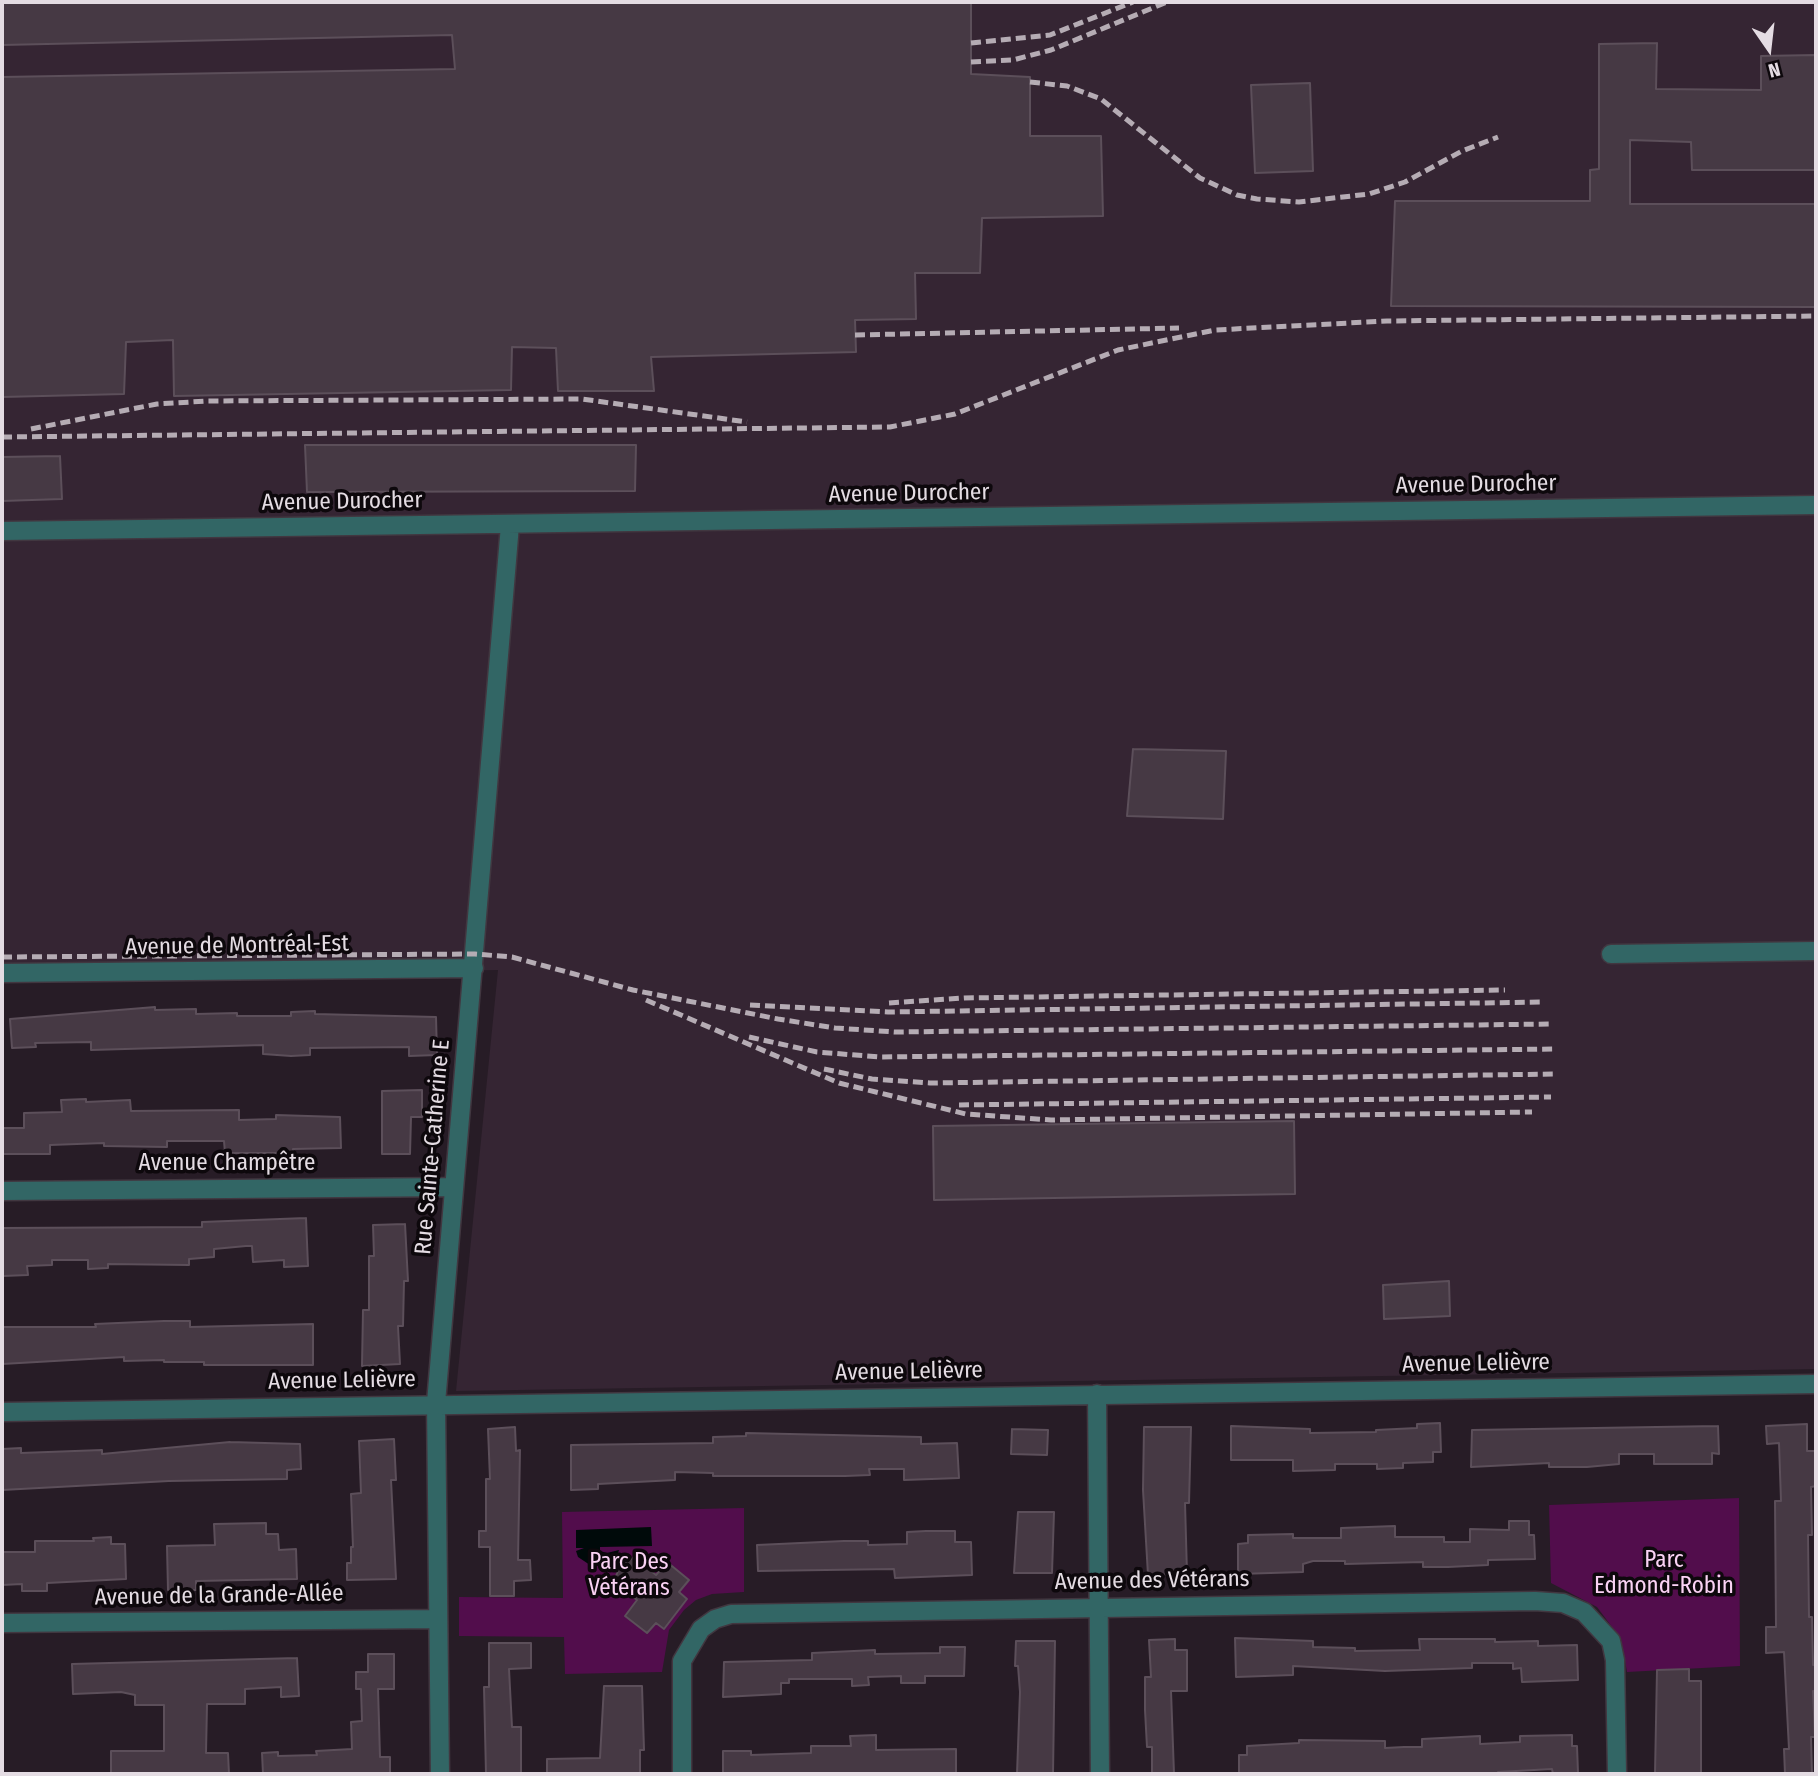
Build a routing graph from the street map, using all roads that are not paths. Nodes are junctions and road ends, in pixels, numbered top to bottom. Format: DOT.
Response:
graph roads {
  1 [pos="1816,505"];
  2 [pos="510,525"];
  3 [pos="2,531"];
  4 [pos="1816,951"];
  5 [pos="1611,954"];
  6 [pos="474,968"];
  7 [pos="2,973"];
  8 [pos="453,1187"];
  9 [pos="2,1191"];
  10 [pos="1816,1384"];
  11 [pos="1097,1394"];
  12 [pos="436,1403"];
  13 [pos="2,1412"];
  14 [pos="1097,1606"];
  15 [pos="438,1619"];
  16 [pos="2,1623"];
  17 [pos="440,1774"];
  18 [pos="682,1774"];
  19 [pos="1100,1774"];
  20 [pos="1617,1774"];
  1 -- 2 [label="street, Avenue Durocher"];
  2 -- 3 [label="street, Avenue Durocher"];
  2 -- 6 [label="street, Rue Sainte-Catherine E"];
  4 -- 5 [label="street"];
  6 -- 7 [label="street, Avenue de Montréal-Est"];
  6 -- 8 [label="street, Rue Sainte-Catherine E"];
  8 -- 9 [label="street, Avenue Champêtre"];
  8 -- 12 [label="street, Rue Sainte-Catherine E"];
  10 -- 11 [label="street, Avenue Lelièvre"];
  11 -- 12 [label="street, Avenue Lelièvre"];
  11 -- 14 [label="street"];
  12 -- 13 [label="street, Avenue Lelièvre"];
  12 -- 15 [label="street, Rue Sainte-Catherine E"];
  14 -- 18 [label="street, Avenue des Vétérans"];
  14 -- 19 [label="street"];
  14 -- 20 [label="street, Avenue des Vétérans"];
  15 -- 16 [label="street, Avenue de la Grande-Allée"];
  15 -- 17 [label="street, Rue Sainte-Catherine E"];
}
